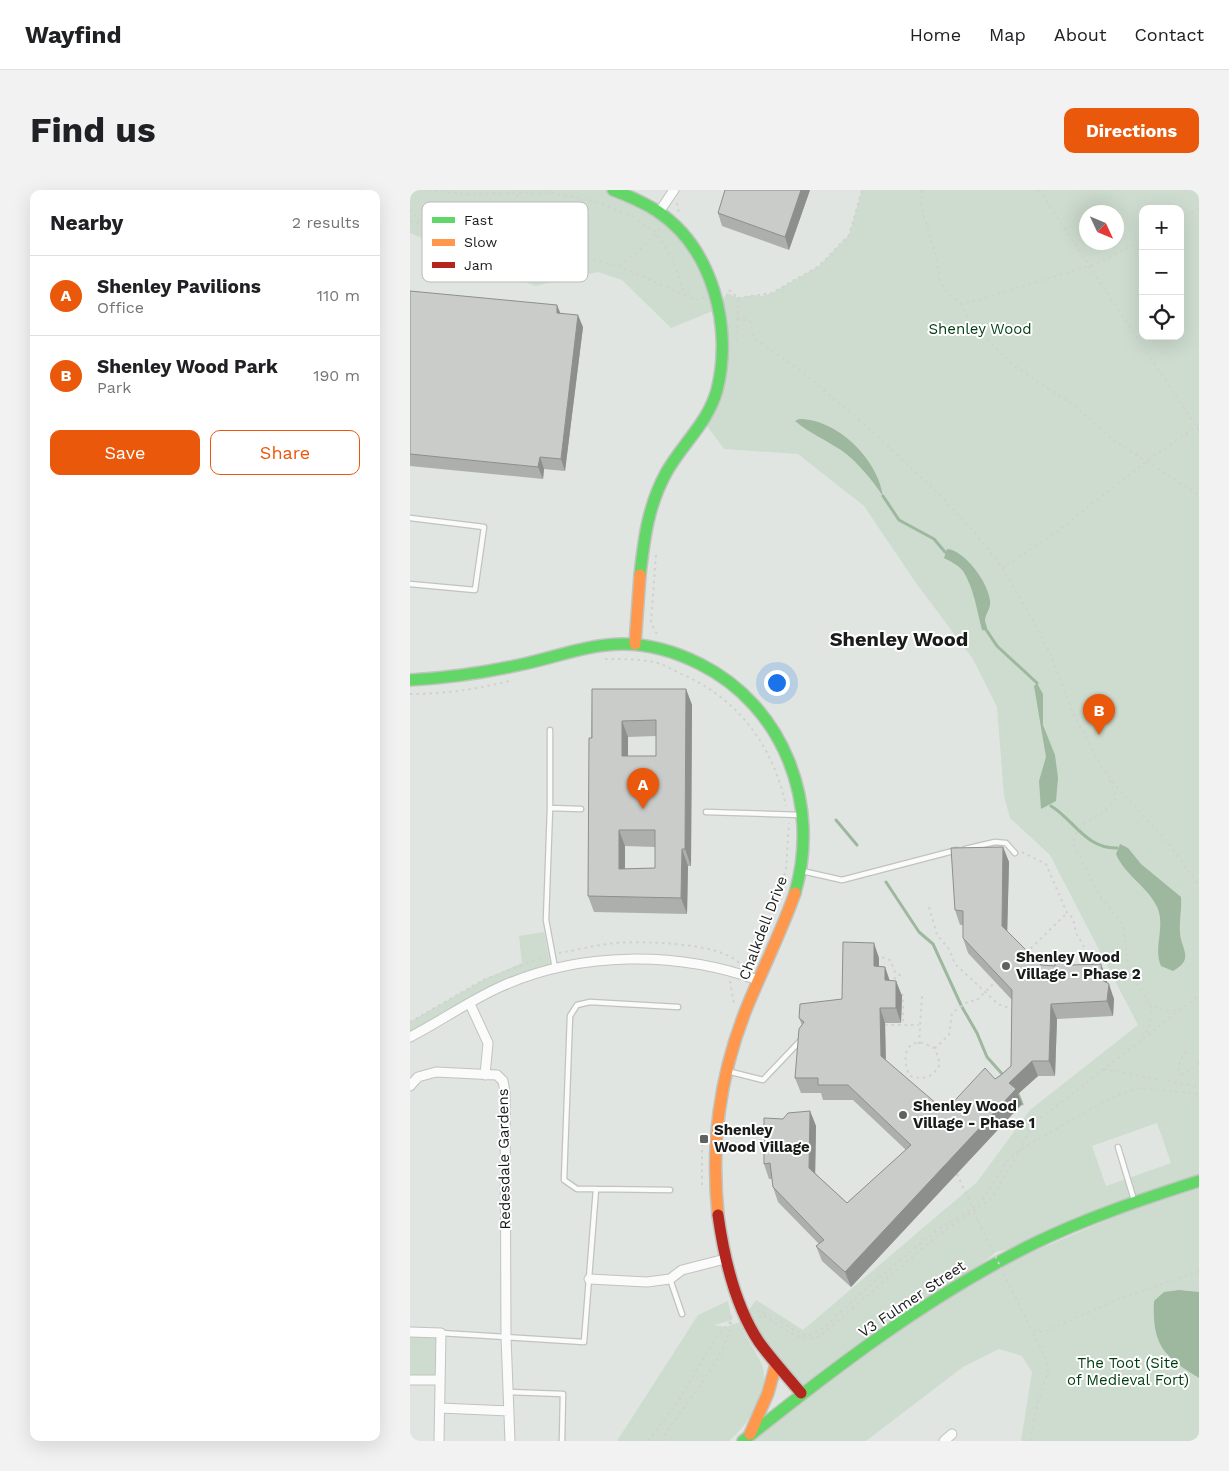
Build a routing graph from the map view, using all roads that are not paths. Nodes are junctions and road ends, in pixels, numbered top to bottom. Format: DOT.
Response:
graph roads {
  1 [pos="613,190"];
  2 [pos="674,190"];
  3 [pos="659,212"];
  4 [pos="410,518"];
  5 [pos="410,584"];
  6 [pos="635,644"];
  7 [pos="410,680"];
  8 [pos="550,730"];
  9 [pos="550,808"];
  10 [pos="581,809"];
  11 [pos="706,812"];
  12 [pos="804,815"];
  13 [pos="1015,853"];
  14 [pos="801,871"];
  15 [pos="555,968"];
  16 [pos="758,980"];
  17 [pos="470,1004"];
  18 [pos="678,1007"];
  19 [pos="410,1036"];
  20 [pos="804,1037"];
  21 [pos="726,1071"];
  22 [pos="485,1074"];
  23 [pos="410,1086"];
  24 [pos="1118,1147"];
  25 [pos="1199,1181"];
  26 [pos="596,1189"];
  27 [pos="670,1190"];
  28 [pos="1135,1202"];
  29 [pos="725,1258"];
  30 [pos="589,1279"];
  31 [pos="670,1279"];
  32 [pos="682,1314"];
  33 [pos="410,1332"];
  34 [pos="441,1333"];
  35 [pos="506,1337"];
  36 [pos="776,1364"];
  37 [pos="410,1380"];
  38 [pos="439,1380"];
  39 [pos="508,1392"];
  40 [pos="801,1393"];
  41 [pos="440,1408"];
  42 [pos="508,1411"];
  43 [pos="952,1434"];
  44 [pos="746,1440"];
  45 [pos="439,1441"];
  46 [pos="510,1441"];
  47 [pos="562,1441"];
  48 [pos="944,1441"];
  1 -- 3 [label="street"];
  2 -- 3 [label="street"];
  3 -- 6 [label="street"];
  4 -- 5 [label="lane"];
  6 -- 7 [label="street, Chalkdell Drive"];
  6 -- 12 [label="street, Chalkdell Drive"];
  8 -- 9 [label="lane"];
  9 -- 10 [label="lane"];
  9 -- 15 [label="lane"];
  11 -- 12 [label="lane"];
  12 -- 14 [label="street, Chalkdell Drive"];
  13 -- 14 [label="lane"];
  14 -- 16 [label="street, Chalkdell Drive"];
  15 -- 16 [label="street"];
  15 -- 17 [label="street"];
  16 -- 21 [label="street, Chalkdell Drive"];
  17 -- 19 [label="street"];
  17 -- 22 [label="street"];
  18 -- 26 [label="lane"];
  20 -- 21 [label="lane"];
  21 -- 29 [label="street, Chalkdell Drive"];
  22 -- 23 [label="street, Redesdale Gardens"];
  22 -- 35 [label="street, Redesdale Gardens"];
  24 -- 28 [label="lane"];
  25 -- 28 [label="street, V3 Fulmer Street"];
  26 -- 27 [label="lane"];
  26 -- 30 [label="lane"];
  28 -- 40 [label="street, V3 Fulmer Street"];
  29 -- 31 [label="street"];
  29 -- 36 [label="street, Chalkdell Drive"];
  30 -- 31 [label="street"];
  30 -- 35 [label="lane"];
  31 -- 32 [label="lane"];
  33 -- 34 [label="street"];
  34 -- 35 [label="lane"];
  34 -- 38 [label="street"];
  35 -- 39 [label="street"];
  36 -- 40 [label="street, Chalkdell Drive"];
  36 -- 44 [label="street"];
  37 -- 38 [label="street"];
  38 -- 41 [label="street"];
  39 -- 42 [label="street"];
  39 -- 47 [label="lane"];
  40 -- 44 [label="street, V3 Fulmer Street"];
  41 -- 42 [label="street"];
  41 -- 45 [label="street"];
  42 -- 46 [label="street"];
  43 -- 48 [label="street"];
}
